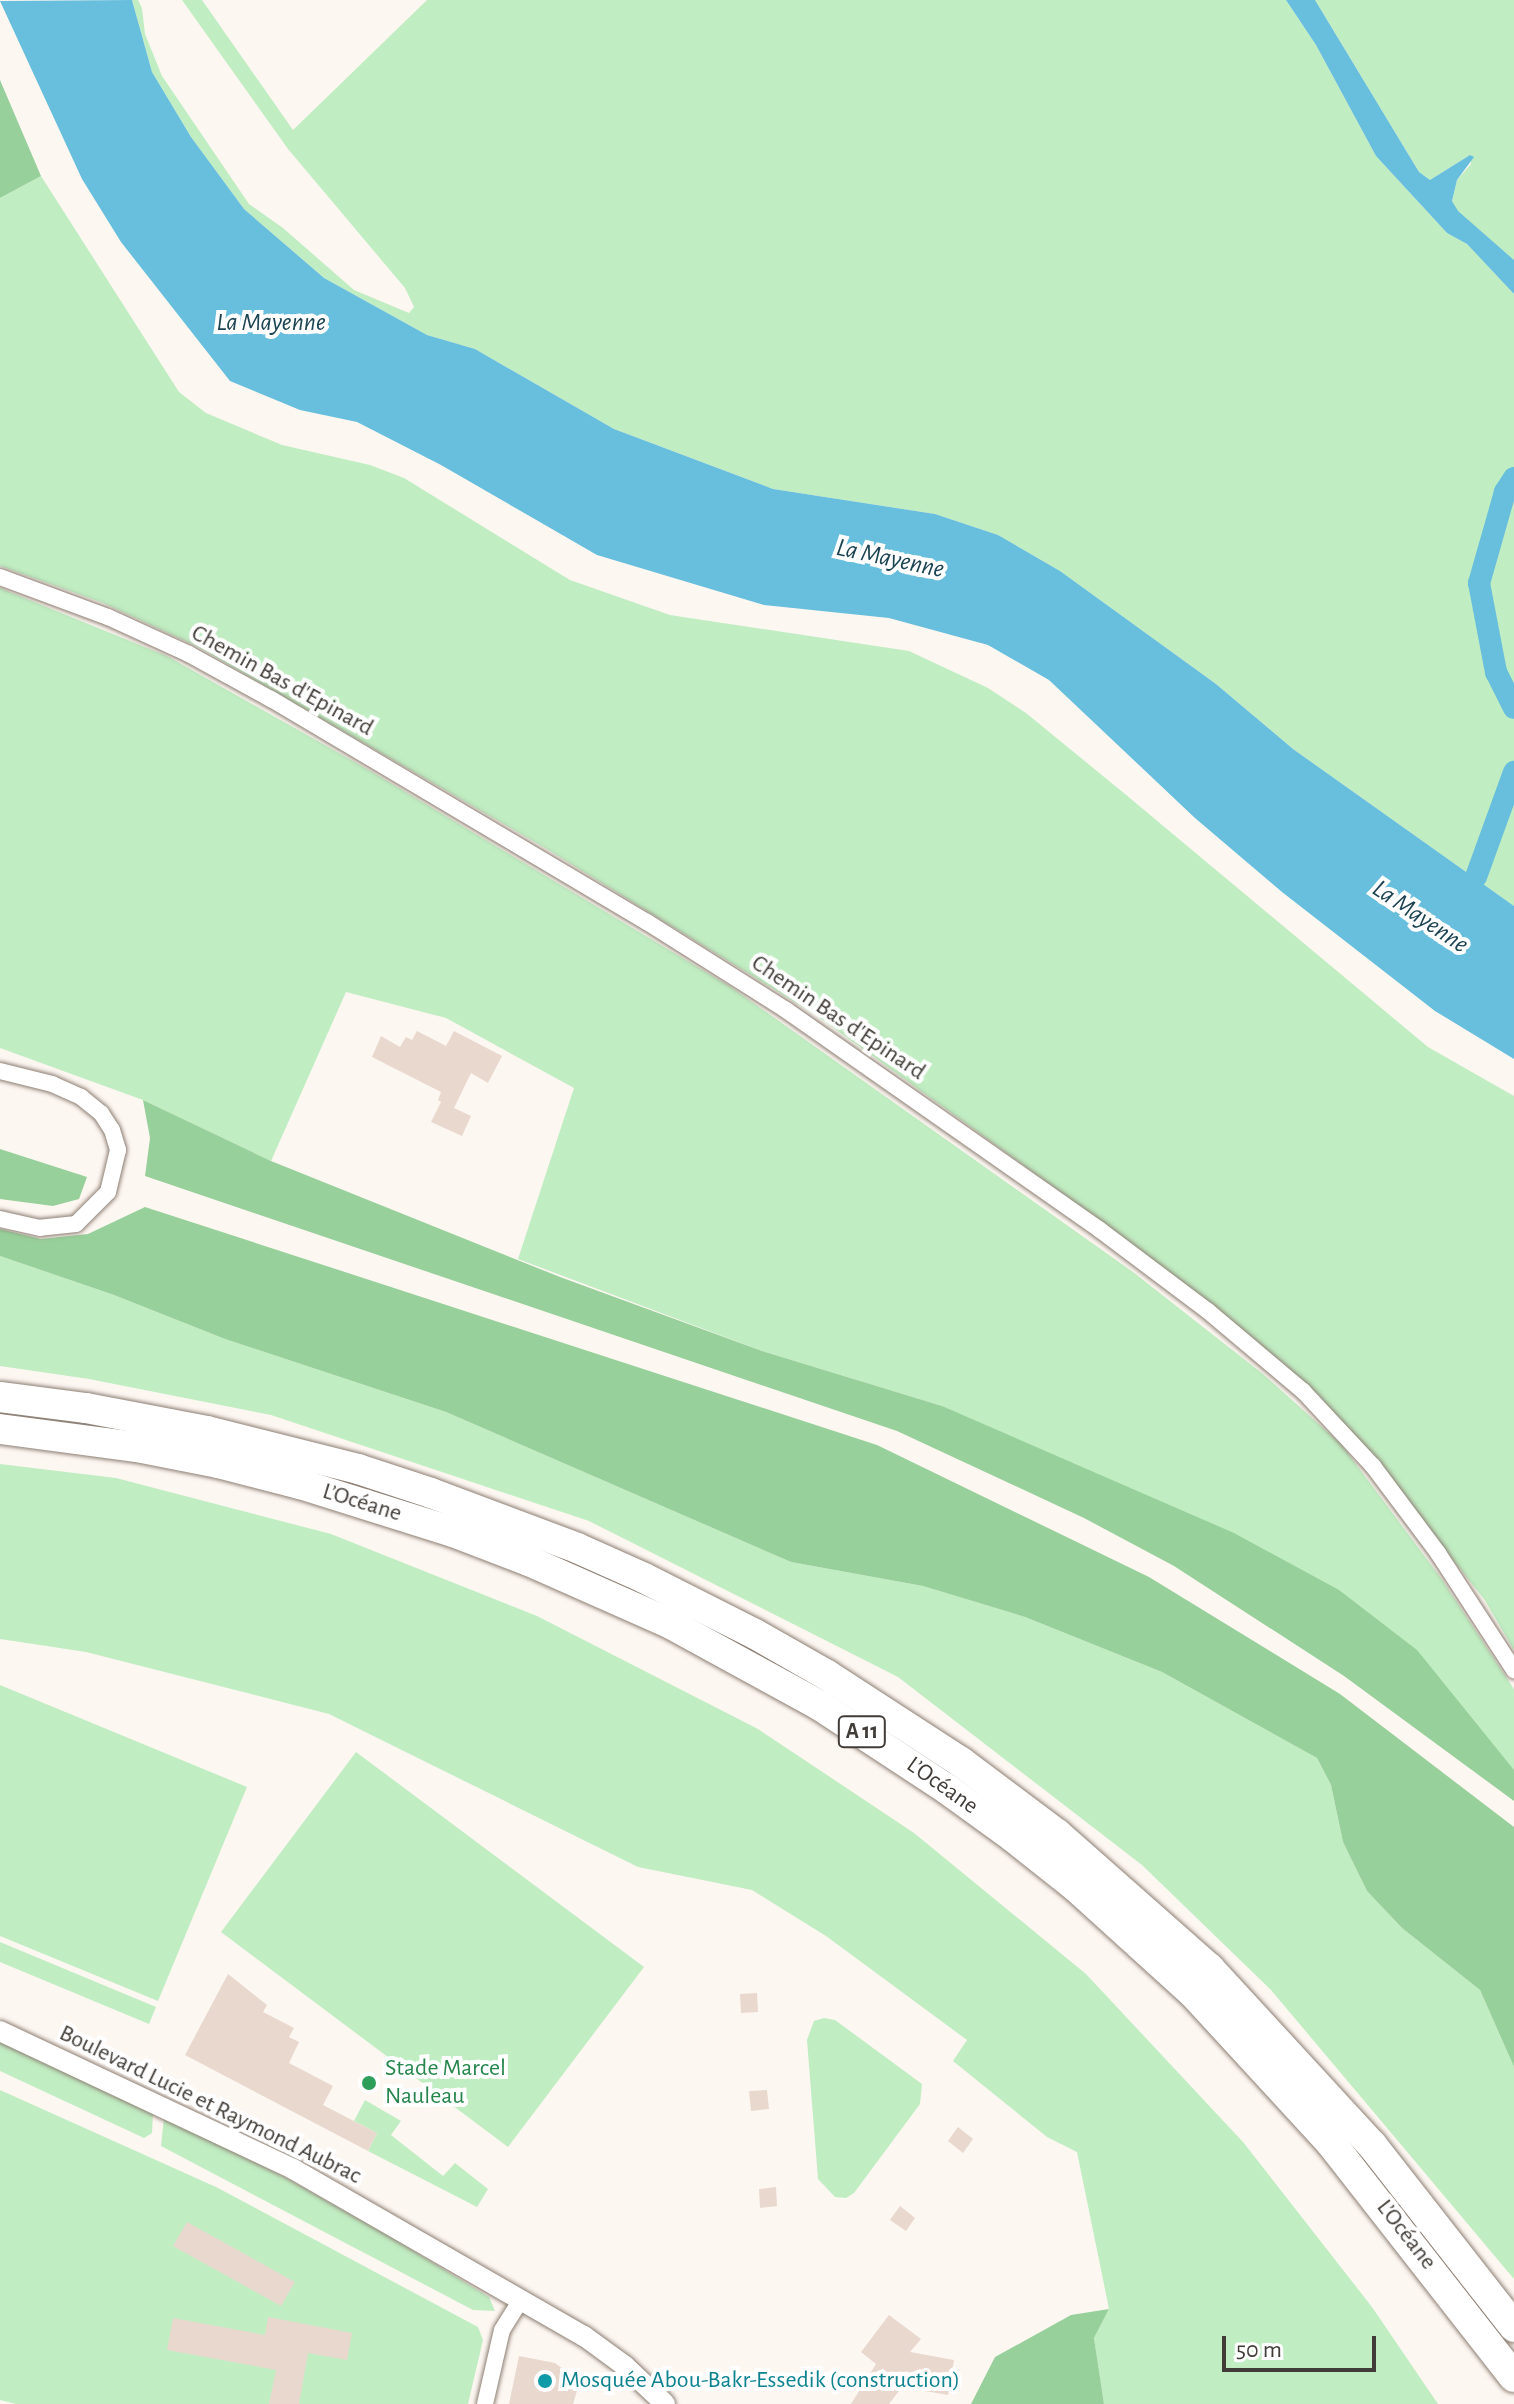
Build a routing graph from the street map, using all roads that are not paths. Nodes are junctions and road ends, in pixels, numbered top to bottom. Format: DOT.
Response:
graph roads {
  1 [pos="0,577"];
  2 [pos="0,1071"];
  3 [pos="0,1219"];
  4 [pos="0,1397"];
  5 [pos="0,1429"];
  6 [pos="1514,1670"];
  7 [pos="0,2031"];
  8 [pos="521,2299"];
  9 [pos="1514,2327"];
  10 [pos="1514,2377"];
  11 [pos="485,2404"];
  12 [pos="665,2404"];
  1 -- 6 [label="street, Chemin Bas d'Epinard"];
  2 -- 3 [label="street"];
  4 -- 9 [label="highway, L’Océane / A 11"];
  5 -- 10 [label="highway, L’Océane / A 11"];
  7 -- 8 [label="street, Boulevard Lucie et Raymond Aubrac"];
  8 -- 11 [label="street"];
  8 -- 12 [label="street, Boulevard Lucie et Raymond Aubrac"];
}
